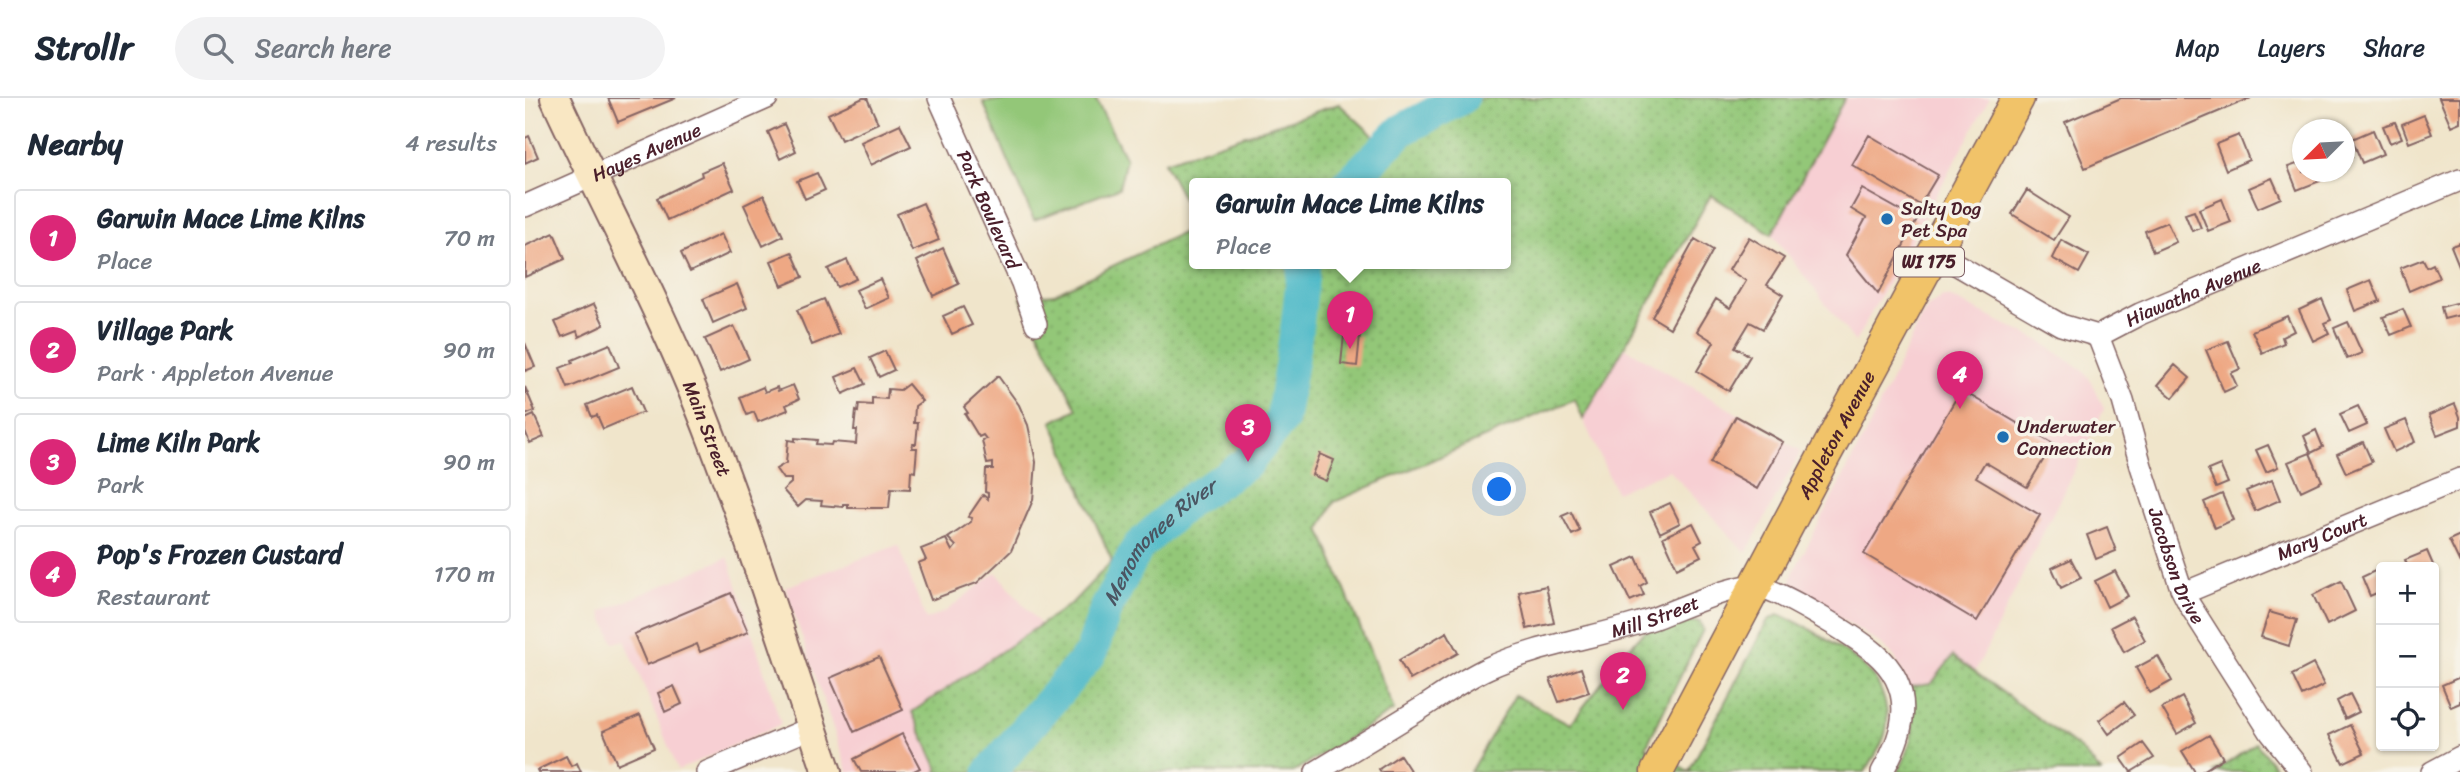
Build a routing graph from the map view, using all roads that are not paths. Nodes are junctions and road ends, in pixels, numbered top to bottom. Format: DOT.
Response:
graph roads {
  1 [pos="555,98"];
  2 [pos="767,98"];
  3 [pos="939,98"];
  4 [pos="2018,98"];
  5 [pos="591,178"];
  6 [pos="2460,180"];
  7 [pos="525,206"];
  8 [pos="1935,252"];
  9 [pos="1036,324"];
  10 [pos="2098,336"];
  11 [pos="2460,479"];
  12 [pos="1755,586"];
  13 [pos="2184,593"];
  14 [pos="813,727"];
  15 [pos="2460,757"];
  16 [pos="708,772"];
  17 [pos="827,772"];
  18 [pos="1316,772"];
  19 [pos="1657,772"];
  20 [pos="1882,772"];
  21 [pos="2302,772"];
  22 [pos="2432,772"];
  1 -- 5 [label="main road, Main Street"];
  2 -- 5 [label="street, Hayes Avenue"];
  3 -- 9 [label="street, Park Boulevard"];
  4 -- 8 [label="main road, Appleton Avenue / WI 175"];
  5 -- 7 [label="street, Hayes Avenue"];
  5 -- 14 [label="main road, Main Street"];
  6 -- 10 [label="street, Hiawatha Avenue"];
  8 -- 10 [label="street"];
  8 -- 12 [label="main road, Appleton Avenue / WI 175"];
  10 -- 13 [label="street, Jacobson Drive"];
  11 -- 13 [label="street, Mary Court"];
  12 -- 18 [label="street, Mill Street"];
  12 -- 19 [label="main road, Appleton Avenue / WI 175"];
  12 -- 20 [label="street"];
  13 -- 21 [label="street, Jacobson Drive"];
  14 -- 16 [label="street"];
  14 -- 17 [label="main road, Main Street"];
  15 -- 22 [label="street"];
}
